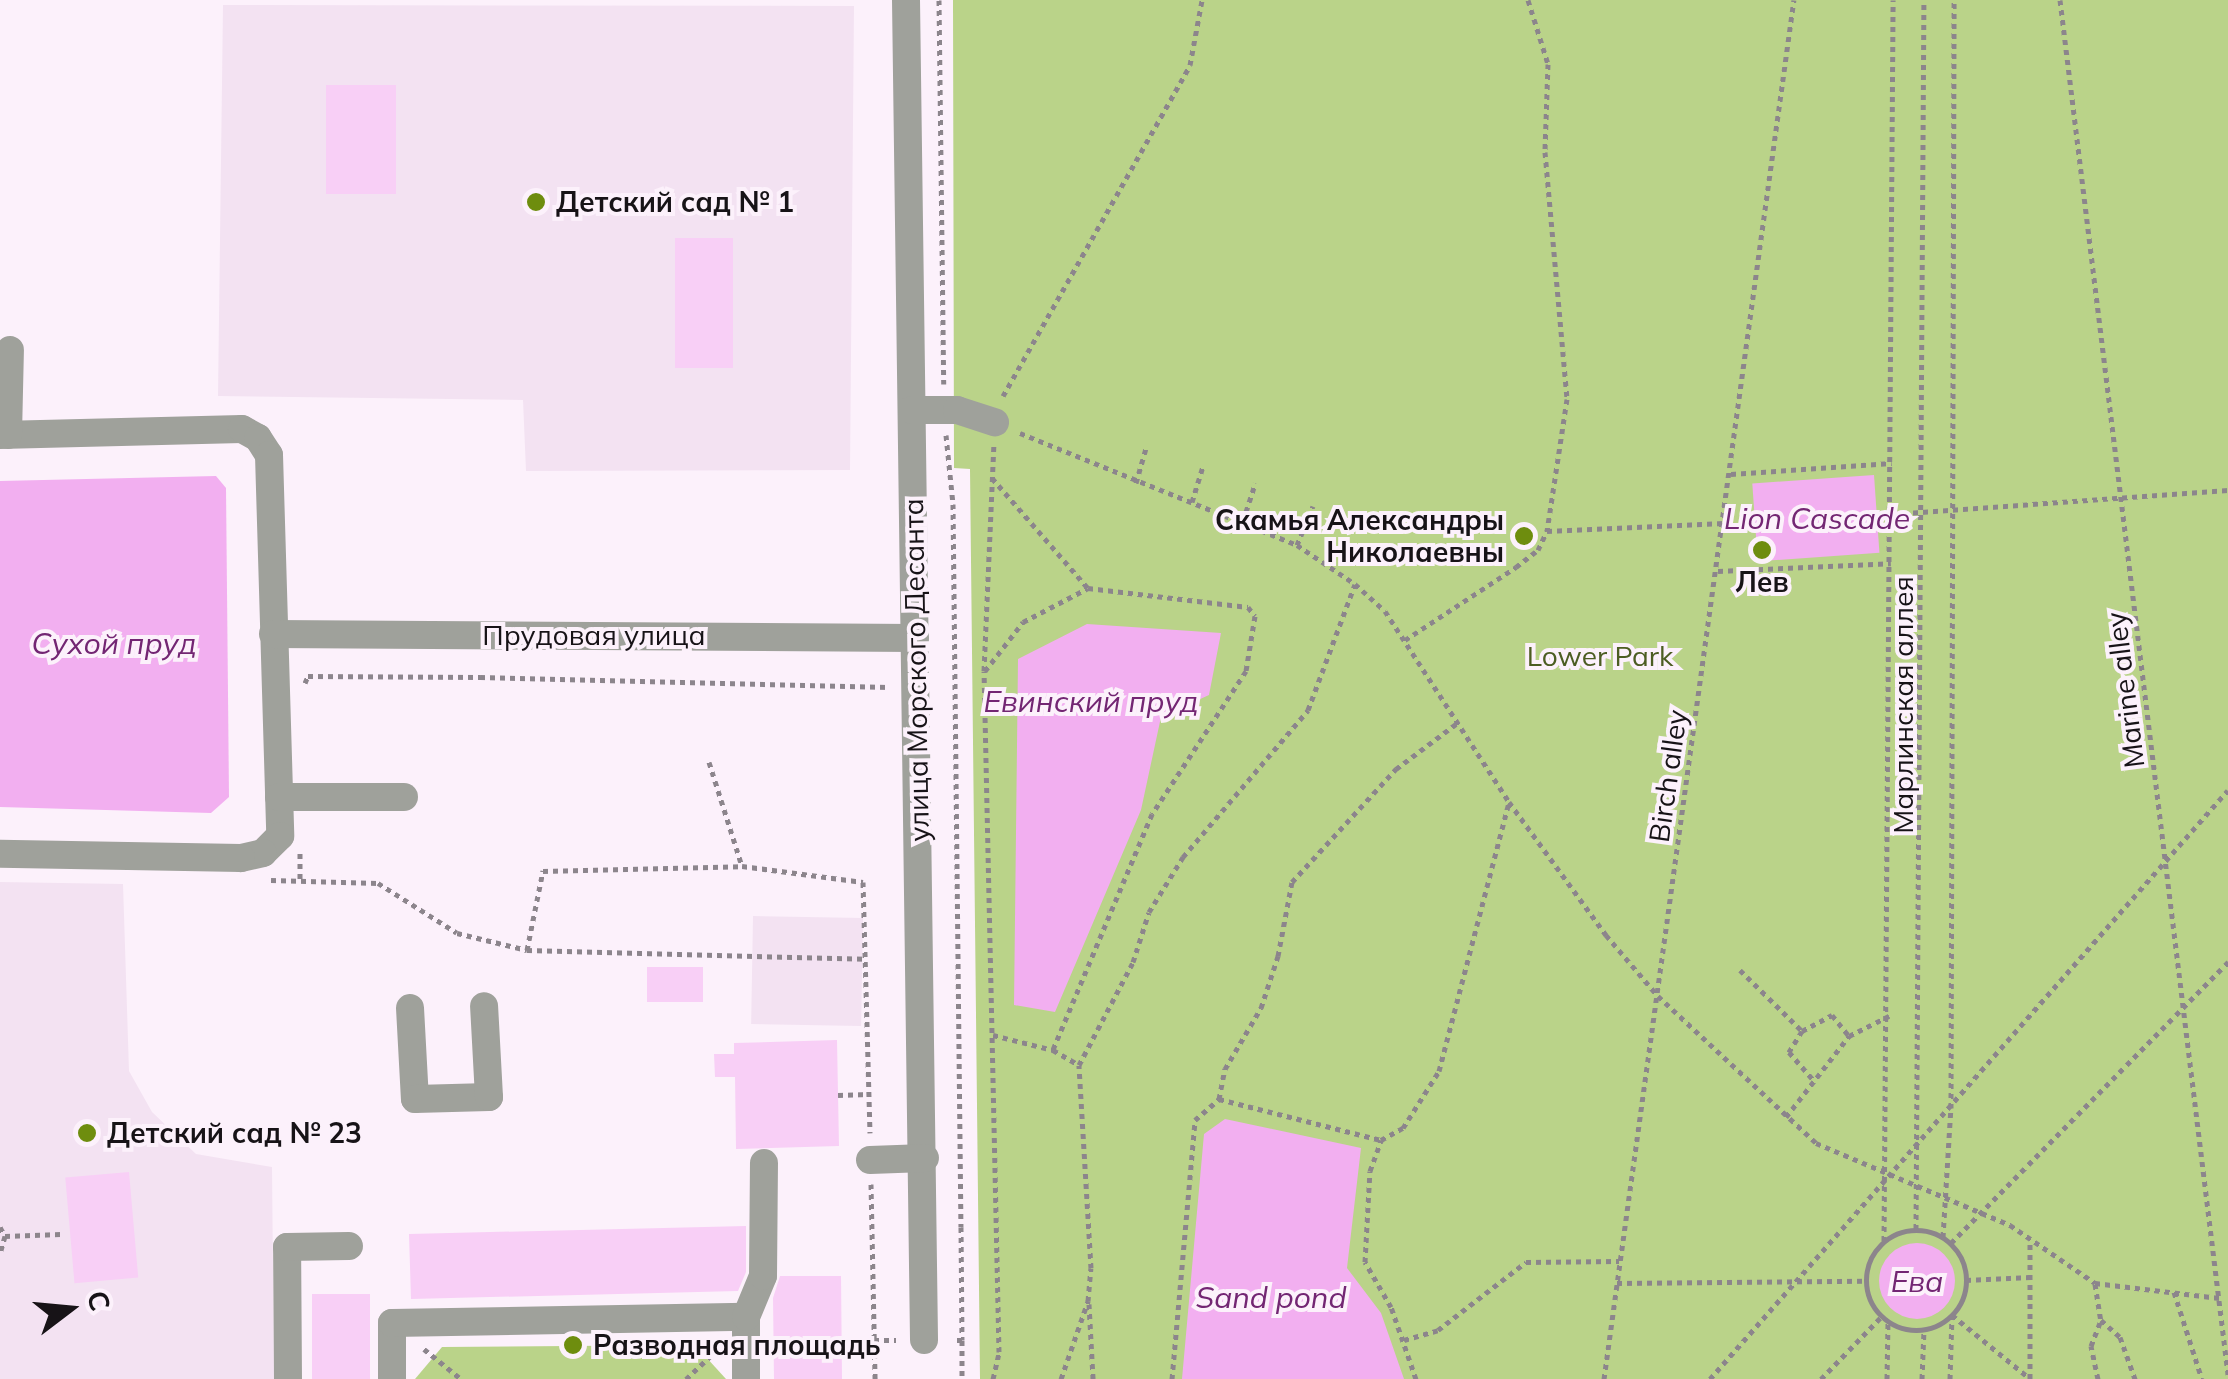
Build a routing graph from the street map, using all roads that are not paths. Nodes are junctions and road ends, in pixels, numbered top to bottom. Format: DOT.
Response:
graph roads {
  1 [pos="906,0"];
  2 [pos="10,350"];
  3 [pos="912,410"];
  4 [pos="996,422"];
  5 [pos="4,435"];
  6 [pos="273,634"];
  7 [pos="915,638"];
  8 [pos="279,796"];
  9 [pos="404,798"];
  10 [pos="0,854"];
  11 [pos="484,1006"];
  12 [pos="410,1008"];
  13 [pos="925,1158"];
  14 [pos="870,1160"];
  15 [pos="764,1164"];
  16 [pos="349,1246"];
  17 [pos="746,1317"];
  18 [pos="924,1340"];
  19 [pos="288,1379"];
  20 [pos="392,1379"];
  21 [pos="746,1379"];
  1 -- 3 [label="street, улица Морского Десанта"];
  2 -- 5 [label="street"];
  3 -- 4 [label="street"];
  3 -- 7 [label="street, улица Морского Десанта"];
  5 -- 6 [label="street"];
  6 -- 7 [label="street, Прудовая улица"];
  6 -- 8 [label="street"];
  7 -- 13 [label="street, улица Морского Десанта"];
  8 -- 9 [label="street"];
  8 -- 10 [label="street"];
  11 -- 12 [label="street"];
  13 -- 14 [label="street"];
  13 -- 18 [label="street, улица Морского Десанта"];
  15 -- 17 [label="street"];
  16 -- 19 [label="street"];
  17 -- 20 [label="street"];
  17 -- 21 [label="street"];
}
